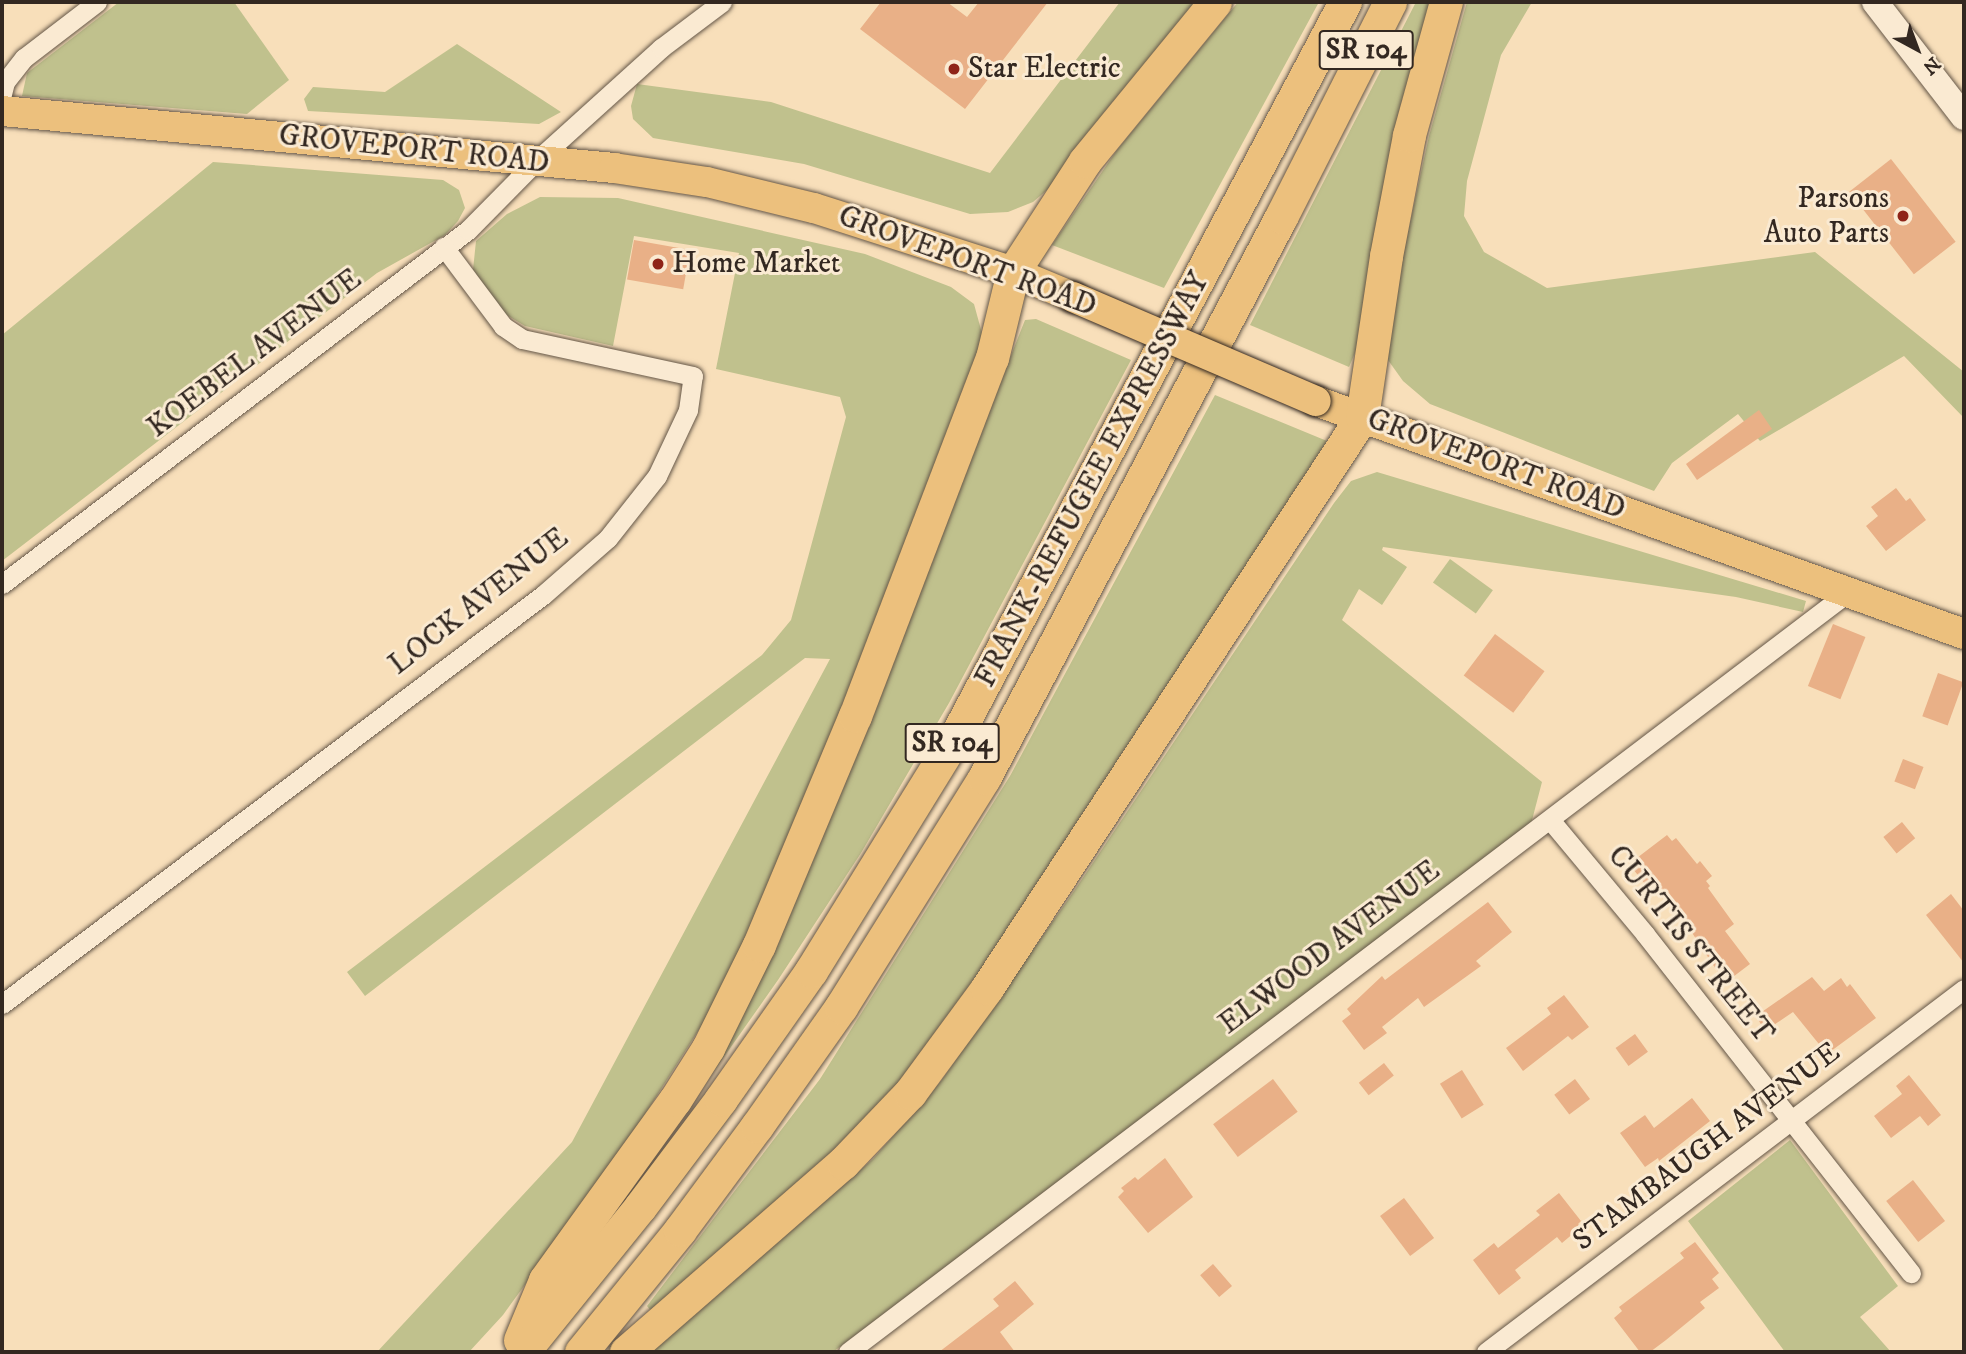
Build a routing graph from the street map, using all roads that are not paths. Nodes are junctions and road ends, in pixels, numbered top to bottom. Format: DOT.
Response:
graph roads {
  1 [pos="97,2"];
  2 [pos="722,2"];
  3 [pos="1215,2"];
  4 [pos="1345,2"];
  5 [pos="1390,2"];
  6 [pos="1446,2"];
  7 [pos="1875,2"];
  8 [pos="2,93"];
  9 [pos="2,111"];
  10 [pos="1964,117"];
  11 [pos="535,162"];
  12 [pos="444,247"];
  13 [pos="1013,272"];
  14 [pos="1362,417"];
  15 [pos="2,584"];
  16 [pos="1848,592"];
  17 [pos="1964,634"];
  18 [pos="1551,821"];
  19 [pos="1964,989"];
  20 [pos="2,1004"];
  21 [pos="1791,1121"];
  22 [pos="1910,1273"];
  23 [pos="515,1352"];
  24 [pos="523,1352"];
  25 [pos="581,1352"];
  26 [pos="626,1352"];
  27 [pos="848,1352"];
  28 [pos="1486,1352"];
  1 -- 8 [label="street"];
  2 -- 11 [label="street, KOEBEL AVENUE"];
  3 -- 13 [label="highway"];
  4 -- 24 [label="highway, FRANK-REFUGEE EXPRESSWAY / SR 104"];
  5 -- 25 [label="highway, FRANK-REFUGEE EXPRESSWAY / SR 104"];
  6 -- 14 [label="highway"];
  7 -- 10 [label="street"];
  9 -- 11 [label="main road, GROVEPORT ROAD"];
  11 -- 12 [label="street, KOEBEL AVENUE"];
  11 -- 13 [label="main road, GROVEPORT ROAD"];
  12 -- 15 [label="street, KOEBEL AVENUE"];
  12 -- 20 [label="street, LOCK AVENUE"];
  13 -- 14 [label="main road, GROVEPORT ROAD, bridge"];
  13 -- 23 [label="highway"];
  14 -- 16 [label="main road, GROVEPORT ROAD"];
  14 -- 26 [label="highway"];
  16 -- 17 [label="main road, GROVEPORT ROAD"];
  16 -- 18 [label="street, ELWOOD AVENUE"];
  18 -- 21 [label="street, CURTIS STREET"];
  18 -- 27 [label="street, ELWOOD AVENUE"];
  19 -- 21 [label="street, STAMBAUGH AVENUE"];
  21 -- 22 [label="street, CURTIS STREET"];
  21 -- 28 [label="street, STAMBAUGH AVENUE"];
}
